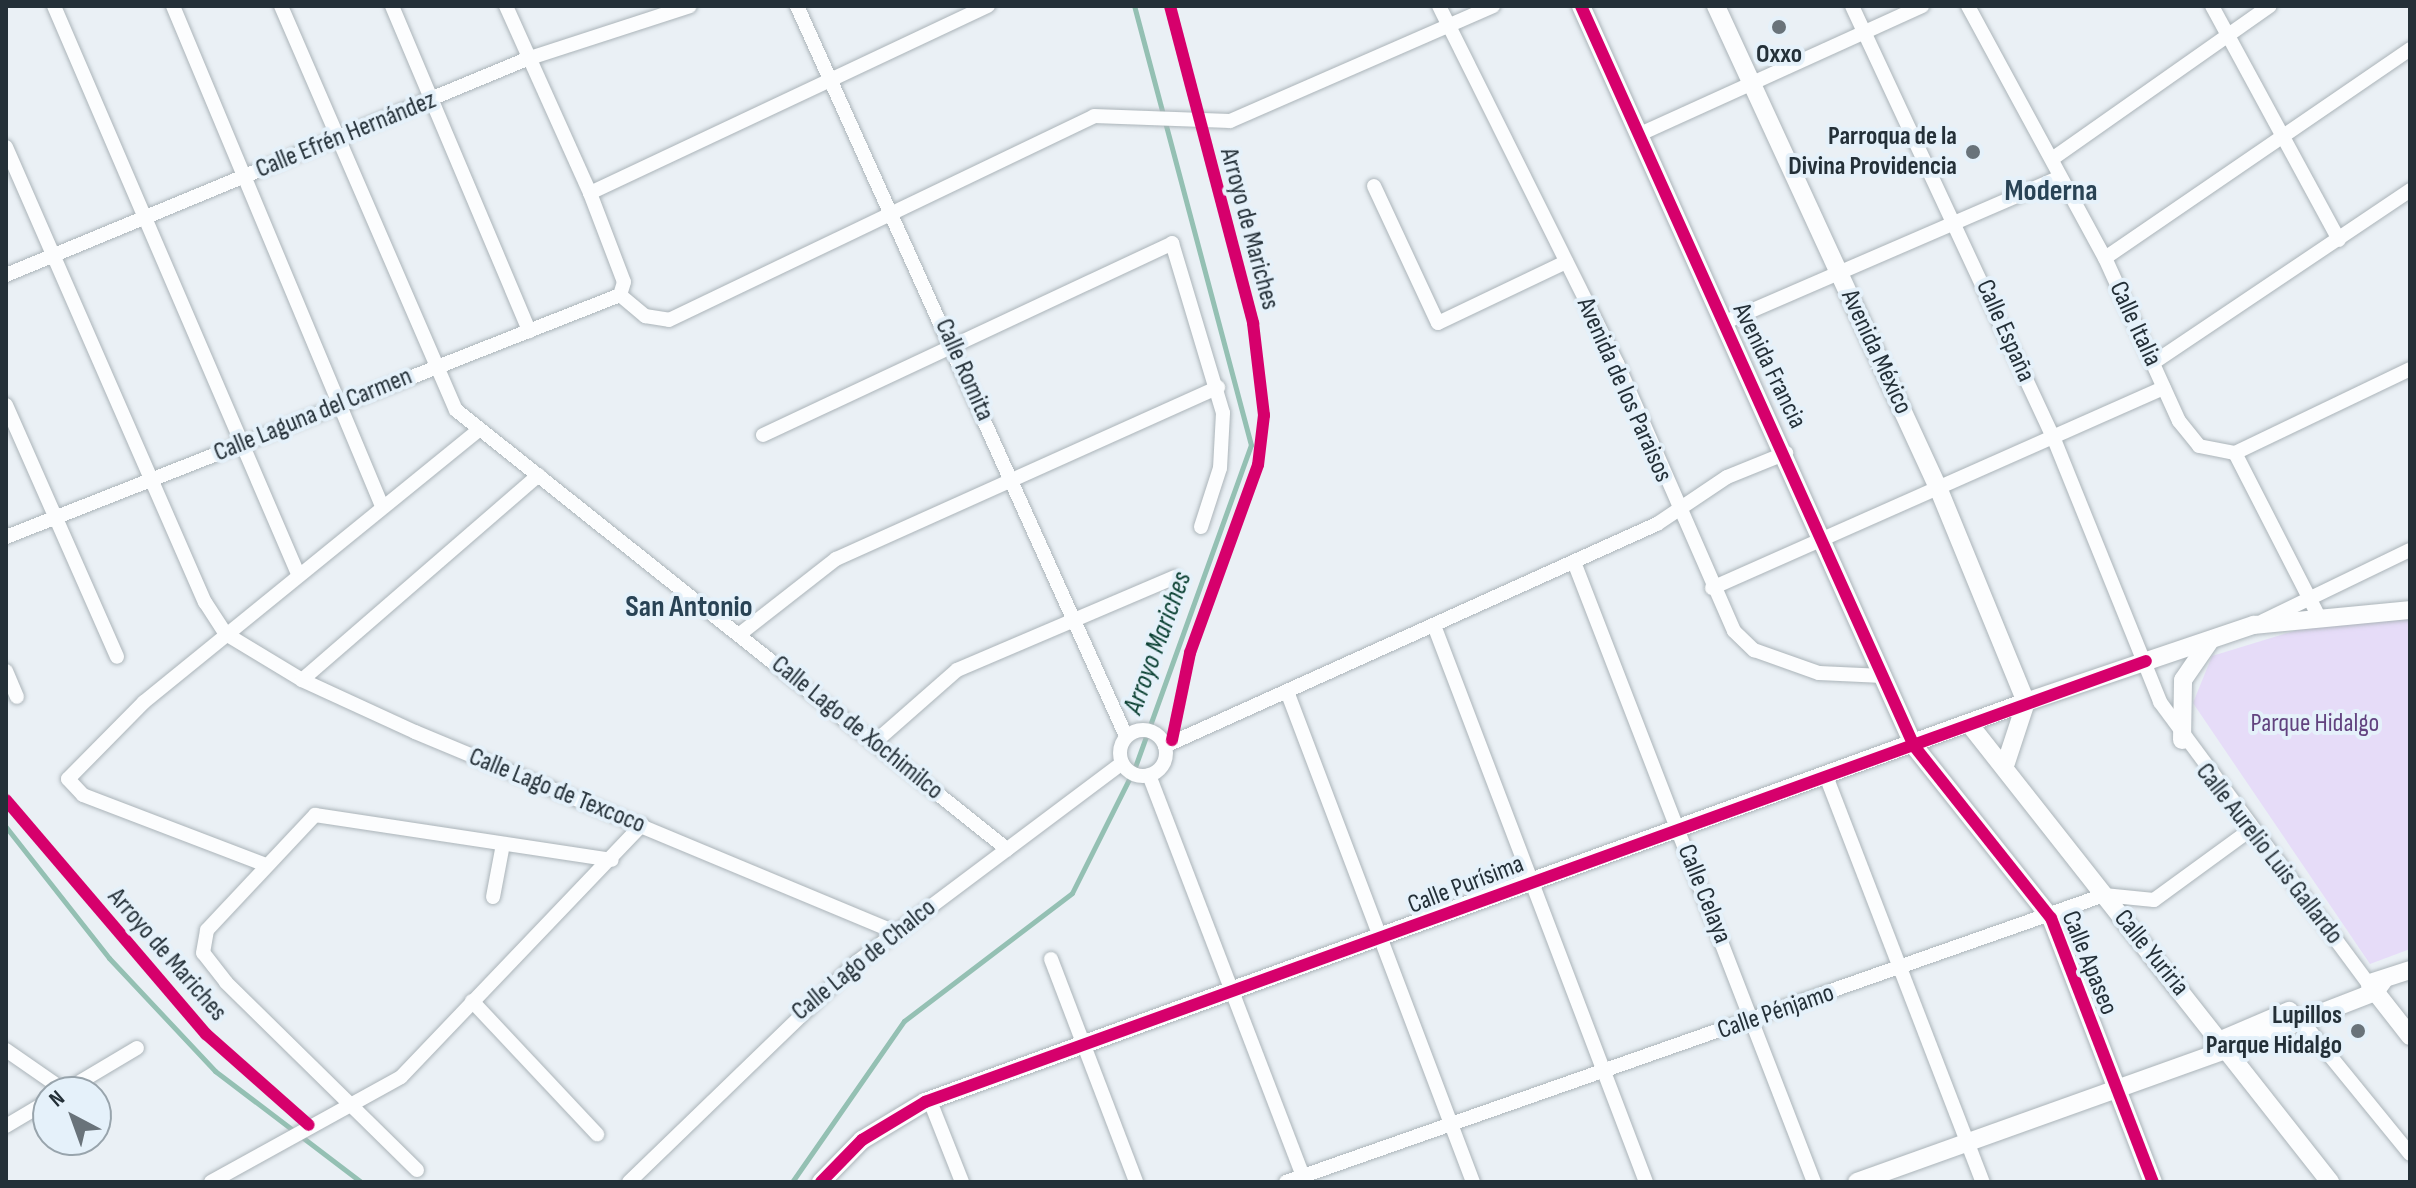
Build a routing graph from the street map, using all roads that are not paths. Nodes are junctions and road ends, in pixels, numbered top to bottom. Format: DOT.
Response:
graph roads {
  1 [pos="54,6"];
  2 [pos="173,6"];
  3 [pos="281,6"];
  4 [pos="392,6"];
  5 [pos="506,6"];
  6 [pos="690,6"];
  7 [pos="797,6"];
  8 [pos="988,6"];
  9 [pos="1439,6"];
  10 [pos="1493,6"];
  11 [pos="1581,6"];
  12 [pos="1716,6"];
  13 [pos="1852,6"];
  14 [pos="1922,6"];
  15 [pos="1968,6"];
  16 [pos="2212,6"];
  17 [pos="2270,6"];
  18 [pos="1448,27"];
  19 [pos="1864,33"];
  20 [pos="2228,34"];
  21 [pos="2410,49"];
  22 [pos="527,59"];
  23 [pos="835,81"];
  24 [pos="1752,84"];
  25 [pos="431,100"];
  26 [pos="1638,135"];
  27 [pos="340,138"];
  28 [pos="2282,139"];
  29 [pos="6,147"];
  30 [pos="2052,159"];
  31 [pos="245,176"];
  32 [pos="2060,177"];
  33 [pos="1374,186"];
  34 [pos="2410,190"];
  35 [pos="590,193"];
  36 [pos="891,211"];
  37 [pos="147,214"];
  38 [pos="1956,223"];
  39 [pos="2339,240"];
  40 [pos="52,256"];
  41 [pos="2105,258"];
  42 [pos="1566,262"];
  43 [pos="6,275"];
  44 [pos="1841,276"];
  45 [pos="620,295"];
  46 [pos="1723,323"];
  47 [pos="529,331"];
  48 [pos="955,348"];
  49 [pos="2153,363"];
  50 [pos="432,368"];
  51 [pos="2410,369"];
  52 [pos="1218,387"];
  53 [pos="2164,388"];
  54 [pos="339,401"];
  55 [pos="6,405"];
  56 [pos="479,430"];
  57 [pos="763,435"];
  58 [pos="2054,439"];
  59 [pos="242,441"];
  60 [pos="1786,453"];
  61 [pos="2235,453"];
  62 [pos="539,475"];
  63 [pos="151,480"];
  64 [pos="1013,480"];
  65 [pos="1939,490"];
  66 [pos="382,506"];
  67 [pos="1678,512"];
  68 [pos="56,517"];
  69 [pos="1201,527"];
  70 [pos="6,537"];
  71 [pos="1825,541"];
  72 [pos="2410,550"];
  73 [pos="1574,562"];
  74 [pos="298,574"];
  75 [pos="1175,577"];
  76 [pos="1712,588"];
  77 [pos="2313,598"];
  78 [pos="2410,610"];
  79 [pos="2319,617"];
  80 [pos="1073,619"];
  81 [pos="2254,625"];
  82 [pos="1435,628"];
  83 [pos="226,634"];
  84 [pos="740,634"];
  85 [pos="2217,635"];
  86 [pos="117,657"];
  87 [pos="2146,661"];
  88 [pos="6,671"];
  89 [pos="1883,676"];
  90 [pos="302,680"];
  91 [pos="1288,694"];
  92 [pos="17,697"];
  93 [pos="2026,702"];
  94 [pos="1970,725"];
  95 [pos="1126,736"];
  96 [pos="2182,740"];
  97 [pos="1163,741"];
  98 [pos="875,742"];
  99 [pos="1914,746"];
  100 [pos="2006,763"];
  101 [pos="1122,765"];
  102 [pos="1145,776"];
  103 [pos="1826,776"];
  104 [pos="642,825"];
  105 [pos="1677,829"];
  106 [pos="2250,830"];
  107 [pos="503,844"];
  108 [pos="1007,849"];
  109 [pos="612,860"];
  110 [pos="266,865"];
  111 [pos="1531,884"];
  112 [pos="2104,895"];
  113 [pos="493,897"];
  114 [pos="2051,918"];
  115 [pos="895,932"];
  116 [pos="1380,941"];
  117 [pos="1051,959"];
  118 [pos="1900,970"];
  119 [pos="2410,970"];
  120 [pos="2375,985"];
  121 [pos="1230,993"];
  122 [pos="472,1001"];
  123 [pos="1754,1019"];
  124 [pos="2300,1019"];
  125 [pos="2410,1036"];
  126 [pos="2224,1043"];
  127 [pos="1086,1046"];
  128 [pos="137,1048"];
  129 [pos="6,1050"];
  130 [pos="1605,1071"];
  131 [pos="43,1076"];
  132 [pos="89,1076"];
  133 [pos="2113,1085"];
  134 [pos="930,1101"];
  135 [pos="348,1107"];
  136 [pos="32,1111"];
  137 [pos="1449,1122"];
  138 [pos="6,1126"];
  139 [pos="597,1134"];
  140 [pos="1966,1139"];
  141 [pos="2410,1154"];
  142 [pos="417,1170"];
  143 [pos="1304,1179"];
  144 [pos="211,1182"];
  145 [pos="629,1182"];
  146 [pos="821,1182"];
  147 [pos="962,1182"];
  148 [pos="1136,1182"];
  149 [pos="1286,1182"];
  150 [pos="1473,1182"];
  151 [pos="1646,1182"];
  152 [pos="1814,1182"];
  153 [pos="1857,1182"];
  154 [pos="1983,1182"];
  155 [pos="2153,1182"];
  156 [pos="2330,1182"];
  1 -- 37 [label="street"];
  2 -- 31 [label="street"];
  3 -- 27 [label="street, Calle Lago de Xochimilco"];
  4 -- 25 [label="street"];
  5 -- 22 [label="street"];
  6 -- 22 [label="street, Calle Efrén Hernández"];
  7 -- 23 [label="street, Calle Romita"];
  8 -- 23 [label="street"];
  9 -- 18 [label="street, Avenida de los Paraisos"];
  10 -- 18 [label="street"];
  11 -- 26 [label="street, Avenida Francia"];
  12 -- 24 [label="street, Avenida México"];
  13 -- 19 [label="street, Calle España"];
  14 -- 19 [label="street"];
  15 -- 30 [label="street, Calle Italia"];
  16 -- 20 [label="street"];
  17 -- 20 [label="street"];
  18 -- 36 [label="street"];
  18 -- 42 [label="street, Avenida de los Paraisos"];
  19 -- 24 [label="street"];
  19 -- 38 [label="street, Calle España"];
  20 -- 28 [label="street"];
  20 -- 30 [label="street"];
  21 -- 28 [label="street"];
  22 -- 25 [label="street, Calle Efrén Hernández"];
  22 -- 35 [label="street"];
  23 -- 35 [label="street"];
  23 -- 36 [label="street, Calle Romita"];
  24 -- 26 [label="street"];
  24 -- 44 [label="street, Avenida México"];
  25 -- 27 [label="street, Calle Efrén Hernández"];
  25 -- 47 [label="street"];
  26 -- 46 [label="street, Avenida Francia"];
  27 -- 31 [label="street, Calle Efrén Hernández"];
  27 -- 50 [label="street, Calle Lago de Xochimilco"];
  28 -- 39 [label="street"];
  28 -- 41 [label="street"];
  29 -- 40 [label="street"];
  30 -- 32 [label="street, Calle Italia"];
  31 -- 37 [label="street, Calle Efrén Hernández"];
  31 -- 54 [label="street"];
  32 -- 38 [label="street"];
  32 -- 41 [label="street, Calle Italia"];
  33 -- 42 [label="street"];
  34 -- 39 [label="street"];
  35 -- 45 [label="street"];
  36 -- 45 [label="street"];
  36 -- 48 [label="street, Calle Romita"];
  37 -- 40 [label="street, Calle Efrén Hernández"];
  37 -- 59 [label="street"];
  38 -- 44 [label="street"];
  38 -- 58 [label="street, Calle España"];
  39 -- 49 [label="street"];
  40 -- 43 [label="street, Calle Efrén Hernández"];
  40 -- 63 [label="street"];
  41 -- 49 [label="street, Calle Italia"];
  42 -- 67 [label="street, Avenida de los Paraisos"];
  44 -- 46 [label="street"];
  44 -- 65 [label="street, Avenida México"];
  45 -- 47 [label="street, Calle Laguna del Carmen"];
  46 -- 60 [label="street, Avenida Francia"];
  47 -- 50 [label="street, Calle Laguna del Carmen"];
  48 -- 52 [label="street"];
  48 -- 57 [label="street"];
  48 -- 64 [label="street, Calle Romita"];
  49 -- 53 [label="street, Calle Italia"];
  50 -- 54 [label="street, Calle Laguna del Carmen"];
  50 -- 56 [label="street, Calle Lago de Xochimilco"];
  51 -- 61 [label="street"];
  52 -- 64 [label="street"];
  52 -- 69 [label="street"];
  53 -- 58 [label="street"];
  53 -- 61 [label="street, Calle Italia"];
  54 -- 59 [label="street, Calle Laguna del Carmen"];
  54 -- 66 [label="street"];
  55 -- 68 [label="street"];
  56 -- 62 [label="street, Calle Lago de Xochimilco"];
  56 -- 66 [label="street"];
  58 -- 65 [label="street"];
  58 -- 87 [label="street, Calle España"];
  59 -- 63 [label="street, Calle Laguna del Carmen"];
  59 -- 74 [label="street"];
  60 -- 67 [label="street"];
  60 -- 71 [label="street, Avenida Francia"];
  61 -- 77 [label="street"];
  62 -- 84 [label="street, Calle Lago de Xochimilco"];
  62 -- 90 [label="street"];
  63 -- 68 [label="street, Calle Laguna del Carmen"];
  63 -- 83 [label="street"];
  64 -- 80 [label="street, Calle Romita"];
  64 -- 84 [label="street"];
  65 -- 71 [label="street"];
  65 -- 93 [label="street, Avenida México"];
  66 -- 74 [label="street"];
  67 -- 73 [label="street"];
  67 -- 76 [label="street, Avenida de los Paraisos"];
  68 -- 70 [label="street, Calle Laguna del Carmen"];
  68 -- 86 [label="street"];
  71 -- 76 [label="street"];
  71 -- 89 [label="street, Avenida Francia"];
  72 -- 77 [label="street"];
  73 -- 82 [label="street"];
  73 -- 105 [label="street, Calle Celaya"];
  74 -- 83 [label="street"];
  75 -- 80 [label="street"];
  76 -- 89 [label="street, Avenida de los Paraisos"];
  77 -- 79 [label="street"];
  77 -- 81 [label="street"];
  78 -- 79 [label="street, Calle Purísima"];
  79 -- 81 [label="street, Calle Purísima"];
  80 -- 95 [label="street, Calle Romita"];
  80 -- 98 [label="street"];
  81 -- 85 [label="street, Calle Purísima"];
  82 -- 91 [label="street"];
  82 -- 111 [label="street"];
  83 -- 90 [label="street, Calle Lago de Texcoco"];
  83 -- 110 [label="street"];
  84 -- 98 [label="street, Calle Lago de Xochimilco"];
  85 -- 87 [label="street, Calle Purísima"];
  85 -- 96 [label="street"];
  87 -- 93 [label="street, Calle Purísima"];
  87 -- 96 [label="street, Calle Aurelio Luis Gallardo"];
  88 -- 92 [label="street"];
  89 -- 99 [label="street, Avenida Francia"];
  90 -- 104 [label="street, Calle Lago de Texcoco"];
  91 -- 97 [label="street"];
  91 -- 116 [label="street"];
  93 -- 94 [label="street, Calle Purísima"];
  93 -- 100 [label="street"];
  94 -- 99 [label="street, Calle Purísima"];
  94 -- 100 [label="street, Calle Yuriria"];
  95 -- 97 [label="street"];
  95 -- 101 [label="street"];
  96 -- 106 [label="street, Calle Aurelio Luis Gallardo"];
  97 -- 102 [label="street"];
  98 -- 108 [label="street, Calle Lago de Xochimilco"];
  99 -- 103 [label="street, Calle Purísima"];
  99 -- 114 [label="street, Calle Apaseo"];
  100 -- 112 [label="street, Calle Yuriria"];
  101 -- 102 [label="street"];
  101 -- 108 [label="street, Calle Lago de Chalco"];
  102 -- 121 [label="street"];
  103 -- 105 [label="street, Calle Purísima"];
  103 -- 118 [label="street"];
  104 -- 109 [label="street"];
  104 -- 115 [label="street, Calle Lago de Texcoco"];
  105 -- 111 [label="street, Calle Purísima"];
  105 -- 123 [label="street, Calle Celaya"];
  106 -- 112 [label="street"];
  106 -- 120 [label="street, Calle Aurelio Luis Gallardo"];
  107 -- 109 [label="street"];
  107 -- 110 [label="street"];
  107 -- 113 [label="street"];
  108 -- 115 [label="street, Calle Lago de Chalco"];
  109 -- 122 [label="street"];
  110 -- 135 [label="street"];
  111 -- 116 [label="street, Calle Purísima"];
  111 -- 130 [label="street"];
  112 -- 114 [label="street, Calle Pénjamo"];
  112 -- 126 [label="street, Calle Yuriria"];
  114 -- 118 [label="street, Calle Pénjamo"];
  114 -- 133 [label="street, Calle Apaseo"];
  115 -- 145 [label="street, Calle Lago de Chalco"];
  116 -- 121 [label="street, Calle Purísima"];
  116 -- 137 [label="street"];
  117 -- 127 [label="street"];
  118 -- 123 [label="street, Calle Pénjamo"];
  118 -- 140 [label="street"];
  119 -- 120 [label="street"];
  120 -- 124 [label="street"];
  120 -- 125 [label="street, Calle Aurelio Luis Gallardo"];
  120 -- 126 [label="street"];
  121 -- 127 [label="street, Calle Purísima"];
  121 -- 143 [label="street"];
  122 -- 135 [label="street"];
  122 -- 139 [label="street"];
  123 -- 130 [label="street, Calle Pénjamo"];
  123 -- 152 [label="street, Calle Celaya"];
  124 -- 126 [label="street"];
  124 -- 141 [label="street"];
  126 -- 133 [label="street"];
  126 -- 156 [label="street, Calle Yuriria"];
  127 -- 134 [label="street, Calle Purísima"];
  127 -- 148 [label="street"];
  128 -- 132 [label="street"];
  129 -- 131 [label="street"];
  130 -- 137 [label="street, Calle Pénjamo"];
  130 -- 151 [label="street"];
  133 -- 140 [label="street"];
  133 -- 155 [label="street, Calle Apaseo"];
  134 -- 146 [label="street, Calle Purísima"];
  134 -- 147 [label="street"];
  135 -- 142 [label="street"];
  135 -- 144 [label="street"];
  136 -- 138 [label="street"];
  137 -- 143 [label="street, Calle Pénjamo"];
  137 -- 150 [label="street"];
  140 -- 153 [label="street"];
  140 -- 154 [label="street"];
  143 -- 149 [label="street, Calle Pénjamo"];
}
